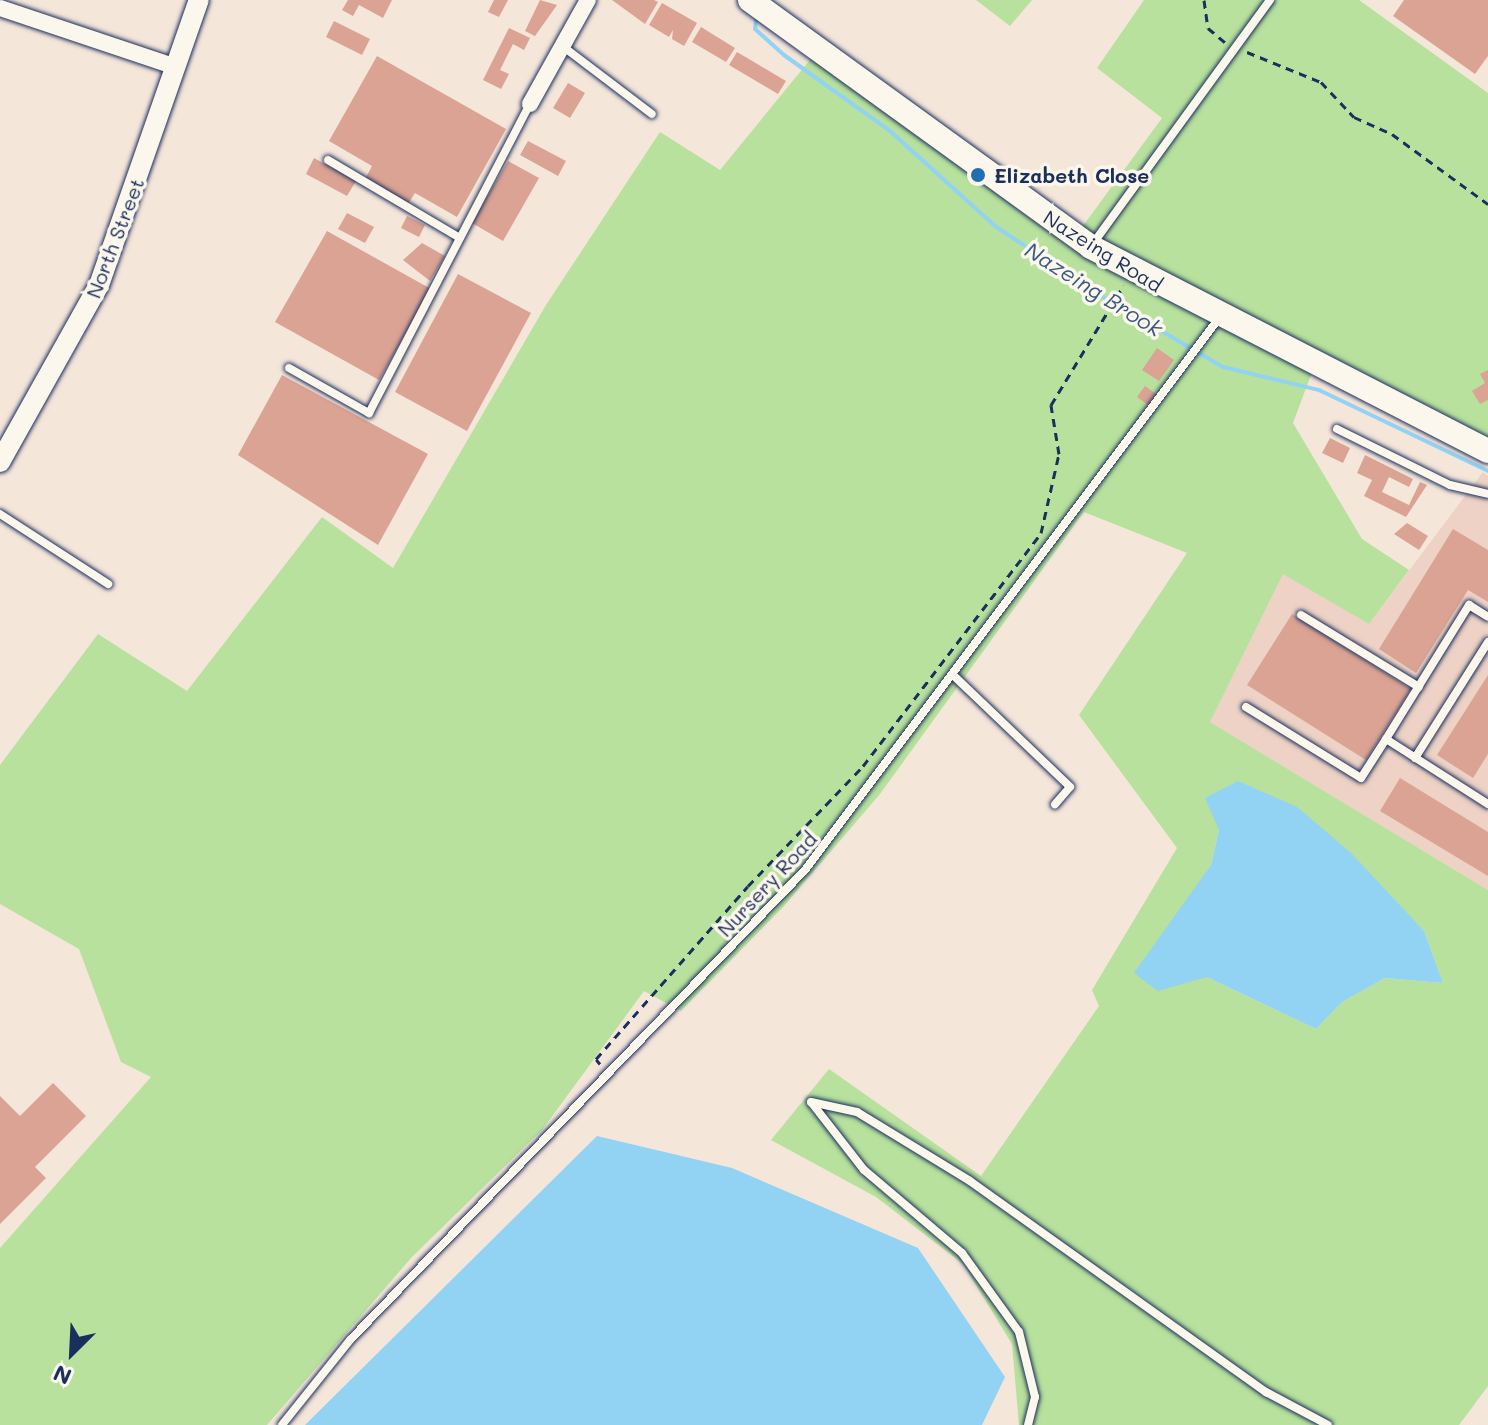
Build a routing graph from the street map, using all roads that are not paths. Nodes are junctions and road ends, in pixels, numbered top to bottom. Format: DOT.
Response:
graph roads {
  1 [pos="199,0"];
  2 [pos="1270,0"];
  3 [pos="585,1"];
  4 [pos="759,3"];
  5 [pos="0,8"];
  6 [pos="561,44"];
  7 [pos="176,67"];
  8 [pos="530,104"];
  9 [pos="652,114"];
  10 [pos="328,160"];
  11 [pos="460,238"];
  12 [pos="1091,247"];
  13 [pos="1219,318"];
  14 [pos="289,368"];
  15 [pos="1337,429"];
  16 [pos="1488,451"];
  17 [pos="0,462"];
  18 [pos="1488,494"];
  19 [pos="0,514"];
  20 [pos="108,584"];
  21 [pos="1301,615"];
  22 [pos="1488,617"];
  23 [pos="1488,642"];
  24 [pos="953,675"];
  25 [pos="1419,687"];
  26 [pos="1246,707"];
  27 [pos="1386,739"];
  28 [pos="1415,758"];
  29 [pos="1055,804"];
  30 [pos="1488,804"];
  31 [pos="282,1425"];
  32 [pos="1028,1425"];
  33 [pos="1328,1425"];
  1 -- 7 [label="street, North Street"];
  2 -- 12 [label="lane"];
  3 -- 6 [label="street"];
  4 -- 12 [label="main road, Nazeing Road"];
  5 -- 7 [label="street"];
  6 -- 8 [label="street"];
  6 -- 9 [label="lane"];
  7 -- 17 [label="street, North Street"];
  8 -- 11 [label="lane"];
  10 -- 11 [label="lane"];
  11 -- 14 [label="lane"];
  12 -- 13 [label="main road, Nazeing Road"];
  13 -- 16 [label="main road, Nazeing Road"];
  13 -- 24 [label="lane, Nursery Road"];
  15 -- 18 [label="lane"];
  19 -- 20 [label="lane"];
  21 -- 25 [label="lane"];
  22 -- 25 [label="lane"];
  23 -- 28 [label="lane"];
  24 -- 29 [label="lane"];
  24 -- 31 [label="lane, Nursery Road"];
  25 -- 27 [label="lane"];
  26 -- 27 [label="lane"];
  27 -- 28 [label="lane"];
  28 -- 30 [label="lane"];
  32 -- 33 [label="lane"];
}
